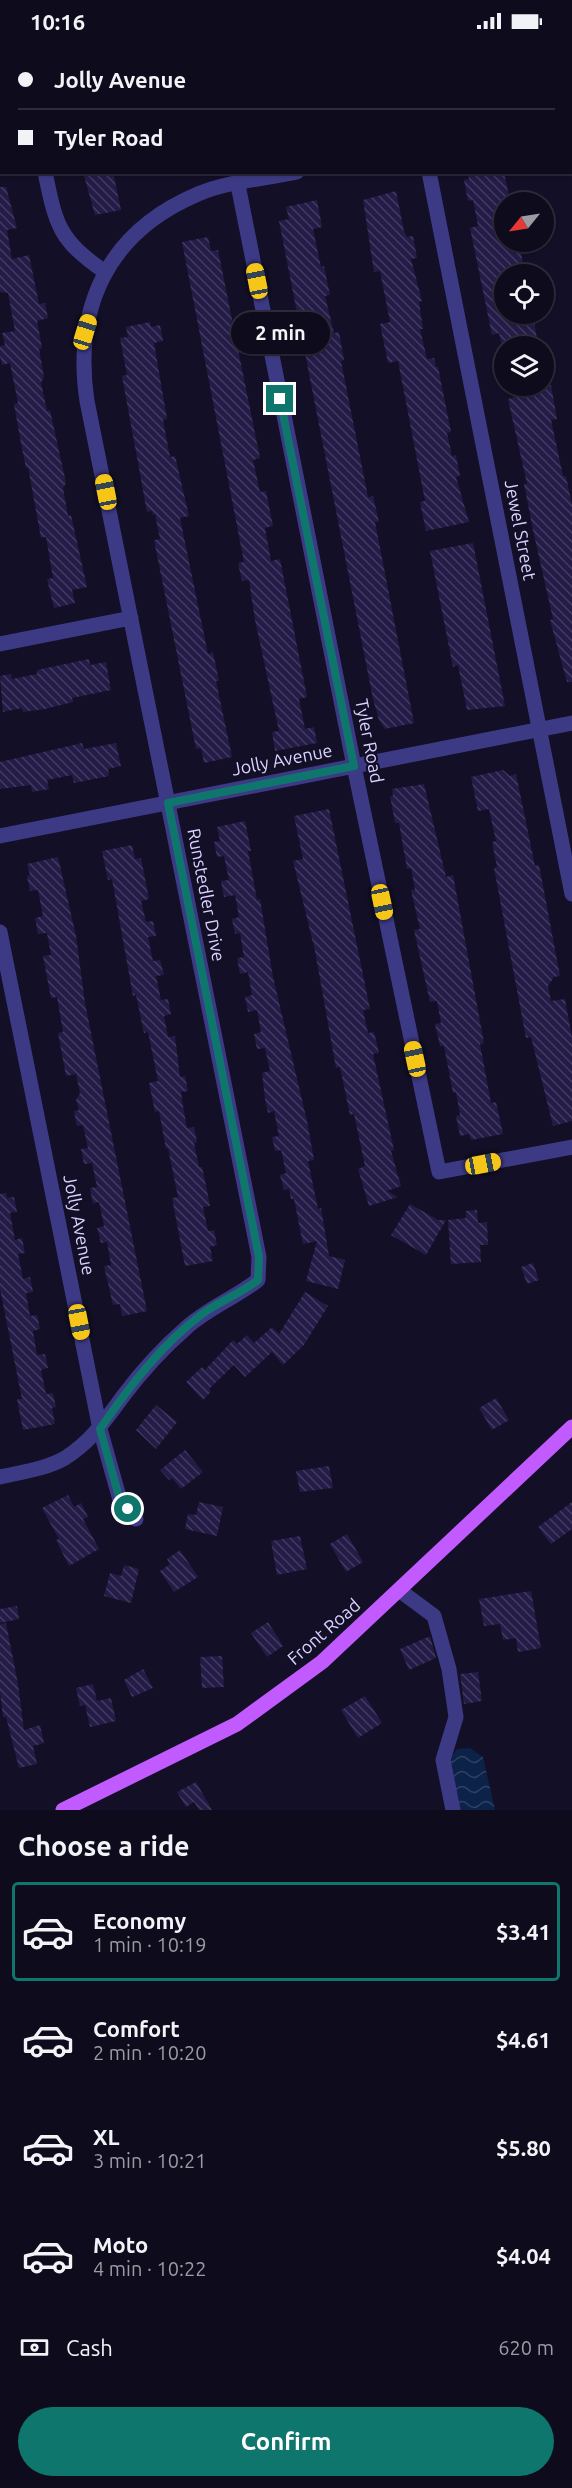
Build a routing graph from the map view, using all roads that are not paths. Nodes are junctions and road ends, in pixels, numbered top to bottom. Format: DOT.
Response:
graph roads {
  1 [pos="45,174"];
  2 [pos="287,174"];
  3 [pos="429,174"];
  4 [pos="237,184"];
  5 [pos="105,272"];
  6 [pos="131,618"];
  7 [pos="0,644"];
  8 [pos="572,723"];
  9 [pos="540,729"];
  10 [pos="354,766"];
  11 [pos="168,803"];
  12 [pos="0,836"];
  13 [pos="572,894"];
  14 [pos="0,932"];
  15 [pos="572,1147"];
  16 [pos="572,1427"];
  17 [pos="100,1429"];
  18 [pos="0,1477"];
  19 [pos="136,1519"];
  20 [pos="399,1590"];
  21 [pos="63,1810"];
  22 [pos="453,1810"];
  1 -- 5 [label="street"];
  2 -- 4 [label="street, Runstedler Drive"];
  3 -- 9 [label="street, Jewel Street"];
  4 -- 5 [label="street, Runstedler Drive"];
  4 -- 10 [label="street, Tyler Road"];
  5 -- 6 [label="street, Runstedler Drive"];
  6 -- 7 [label="street"];
  6 -- 11 [label="street, Runstedler Drive"];
  8 -- 9 [label="street, Jolly Avenue"];
  9 -- 10 [label="street, Jolly Avenue"];
  9 -- 13 [label="street, Jewel Street"];
  10 -- 11 [label="street, Jolly Avenue"];
  10 -- 15 [label="street, Tyler Road"];
  11 -- 12 [label="street, Jolly Avenue"];
  11 -- 17 [label="street, Runstedler Drive"];
  14 -- 17 [label="street, Jolly Avenue"];
  16 -- 20 [label="main road, Front Road"];
  17 -- 18 [label="street, Runstedler Drive"];
  17 -- 19 [label="street, Jolly Avenue"];
  20 -- 21 [label="main road, Front Road"];
  20 -- 22 [label="street"];
}
